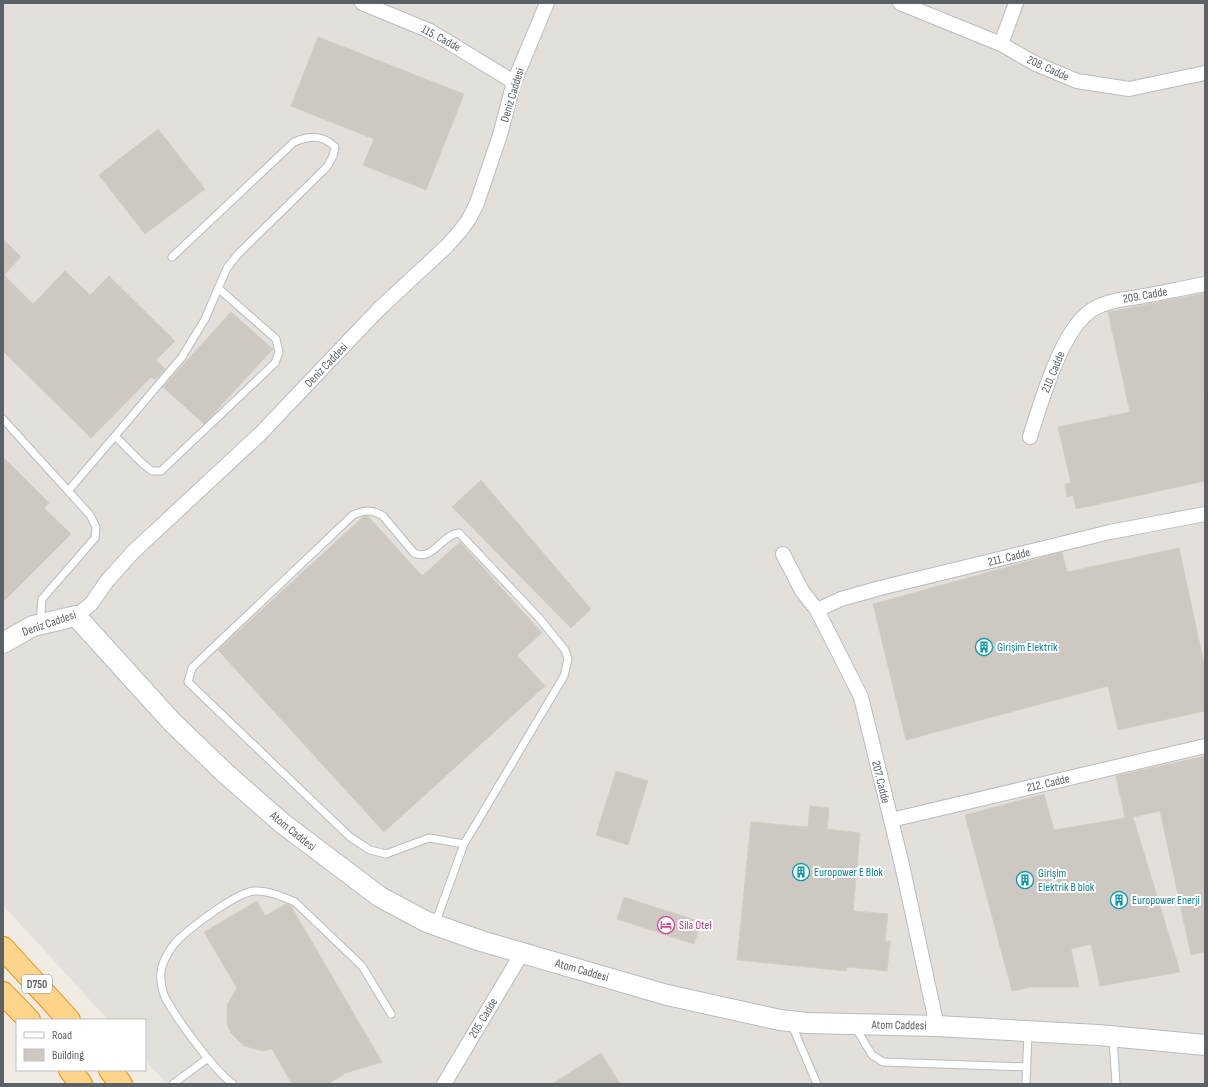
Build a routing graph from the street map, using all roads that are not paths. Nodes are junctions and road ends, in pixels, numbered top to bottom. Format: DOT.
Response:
graph roads {
  1 [pos="362,3"];
  2 [pos="547,3"];
  3 [pos="900,3"];
  4 [pos="1016,3"];
  5 [pos="1001,44"];
  6 [pos="1205,74"];
  7 [pos="514,82"];
  8 [pos="172,256"];
  9 [pos="1205,284"];
  10 [pos="218,288"];
  11 [pos="1087,313"];
  12 [pos="3,419"];
  13 [pos="115,436"];
  14 [pos="1030,437"];
  15 [pos="69,490"];
  16 [pos="1204,517"];
  17 [pos="783,554"];
  18 [pos="817,610"];
  19 [pos="76,616"];
  20 [pos="40,624"];
  21 [pos="3,643"];
  22 [pos="1205,746"];
  23 [pos="891,820"];
  24 [pos="464,844"];
  25 [pos="434,924"];
  26 [pos="3,948"];
  27 [pos="522,953"];
  28 [pos="3,993"];
  29 [pos="391,1014"];
  30 [pos="28,1019"];
  31 [pos="68,1019"];
  32 [pos="790,1021"];
  33 [pos="854,1024"];
  34 [pos="937,1026"];
  35 [pos="1028,1031"];
  36 [pos="1113,1036"];
  37 [pos="1205,1045"];
  38 [pos="208,1058"];
  39 [pos="1026,1067"];
  40 [pos="71,1071"];
  41 [pos="111,1071"];
  42 [pos="81,1084"];
  43 [pos="121,1084"];
  44 [pos="173,1084"];
  45 [pos="233,1084"];
  46 [pos="444,1084"];
  47 [pos="817,1084"];
  48 [pos="1026,1084"];
  49 [pos="1116,1084"];
  1 -- 7 [label="street, 115. Cadde"];
  2 -- 7 [label="street, Deniz Caddesi"];
  3 -- 5 [label="street, 208. Cadde"];
  4 -- 5 [label="street"];
  5 -- 6 [label="street, 208. Cadde"];
  7 -- 19 [label="street, Deniz Caddesi"];
  8 -- 10 [label="lane"];
  9 -- 11 [label="street, 209. Cadde"];
  10 -- 13 [label="lane"];
  10 -- 13 [label="lane"];
  11 -- 14 [label="street, 210. Cadde"];
  12 -- 15 [label="lane"];
  13 -- 15 [label="lane"];
  15 -- 20 [label="lane"];
  16 -- 18 [label="street, 211. Cadde"];
  17 -- 18 [label="street, 207. Cadde"];
  18 -- 23 [label="street, 207. Cadde"];
  19 -- 20 [label="street, Deniz Caddesi"];
  19 -- 25 [label="street, Atom Caddesi"];
  20 -- 21 [label="street, Deniz Caddesi"];
  22 -- 23 [label="street, 212. Cadde"];
  23 -- 34 [label="street, 207. Cadde"];
  24 -- 24 [label="lane"];
  24 -- 25 [label="lane"];
  25 -- 27 [label="street, Atom Caddesi"];
  26 -- 31 [label="highway, D750"];
  27 -- 32 [label="street, Atom Caddesi"];
  27 -- 46 [label="street, 205. Cadde"];
  28 -- 30 [label="highway, D750"];
  29 -- 38 [label="lane"];
  32 -- 33 [label="street, Atom Caddesi"];
  32 -- 47 [label="lane"];
  33 -- 34 [label="street, Atom Caddesi"];
  33 -- 39 [label="lane"];
  34 -- 35 [label="street, Atom Caddesi"];
  35 -- 36 [label="street, Atom Caddesi"];
  35 -- 39 [label="lane"];
  36 -- 37 [label="street, Atom Caddesi"];
  36 -- 49 [label="lane"];
  38 -- 44 [label="lane"];
  38 -- 45 [label="lane"];
  39 -- 48 [label="lane"];
  40 -- 42 [label="highway"];
  41 -- 43 [label="highway"];
}
